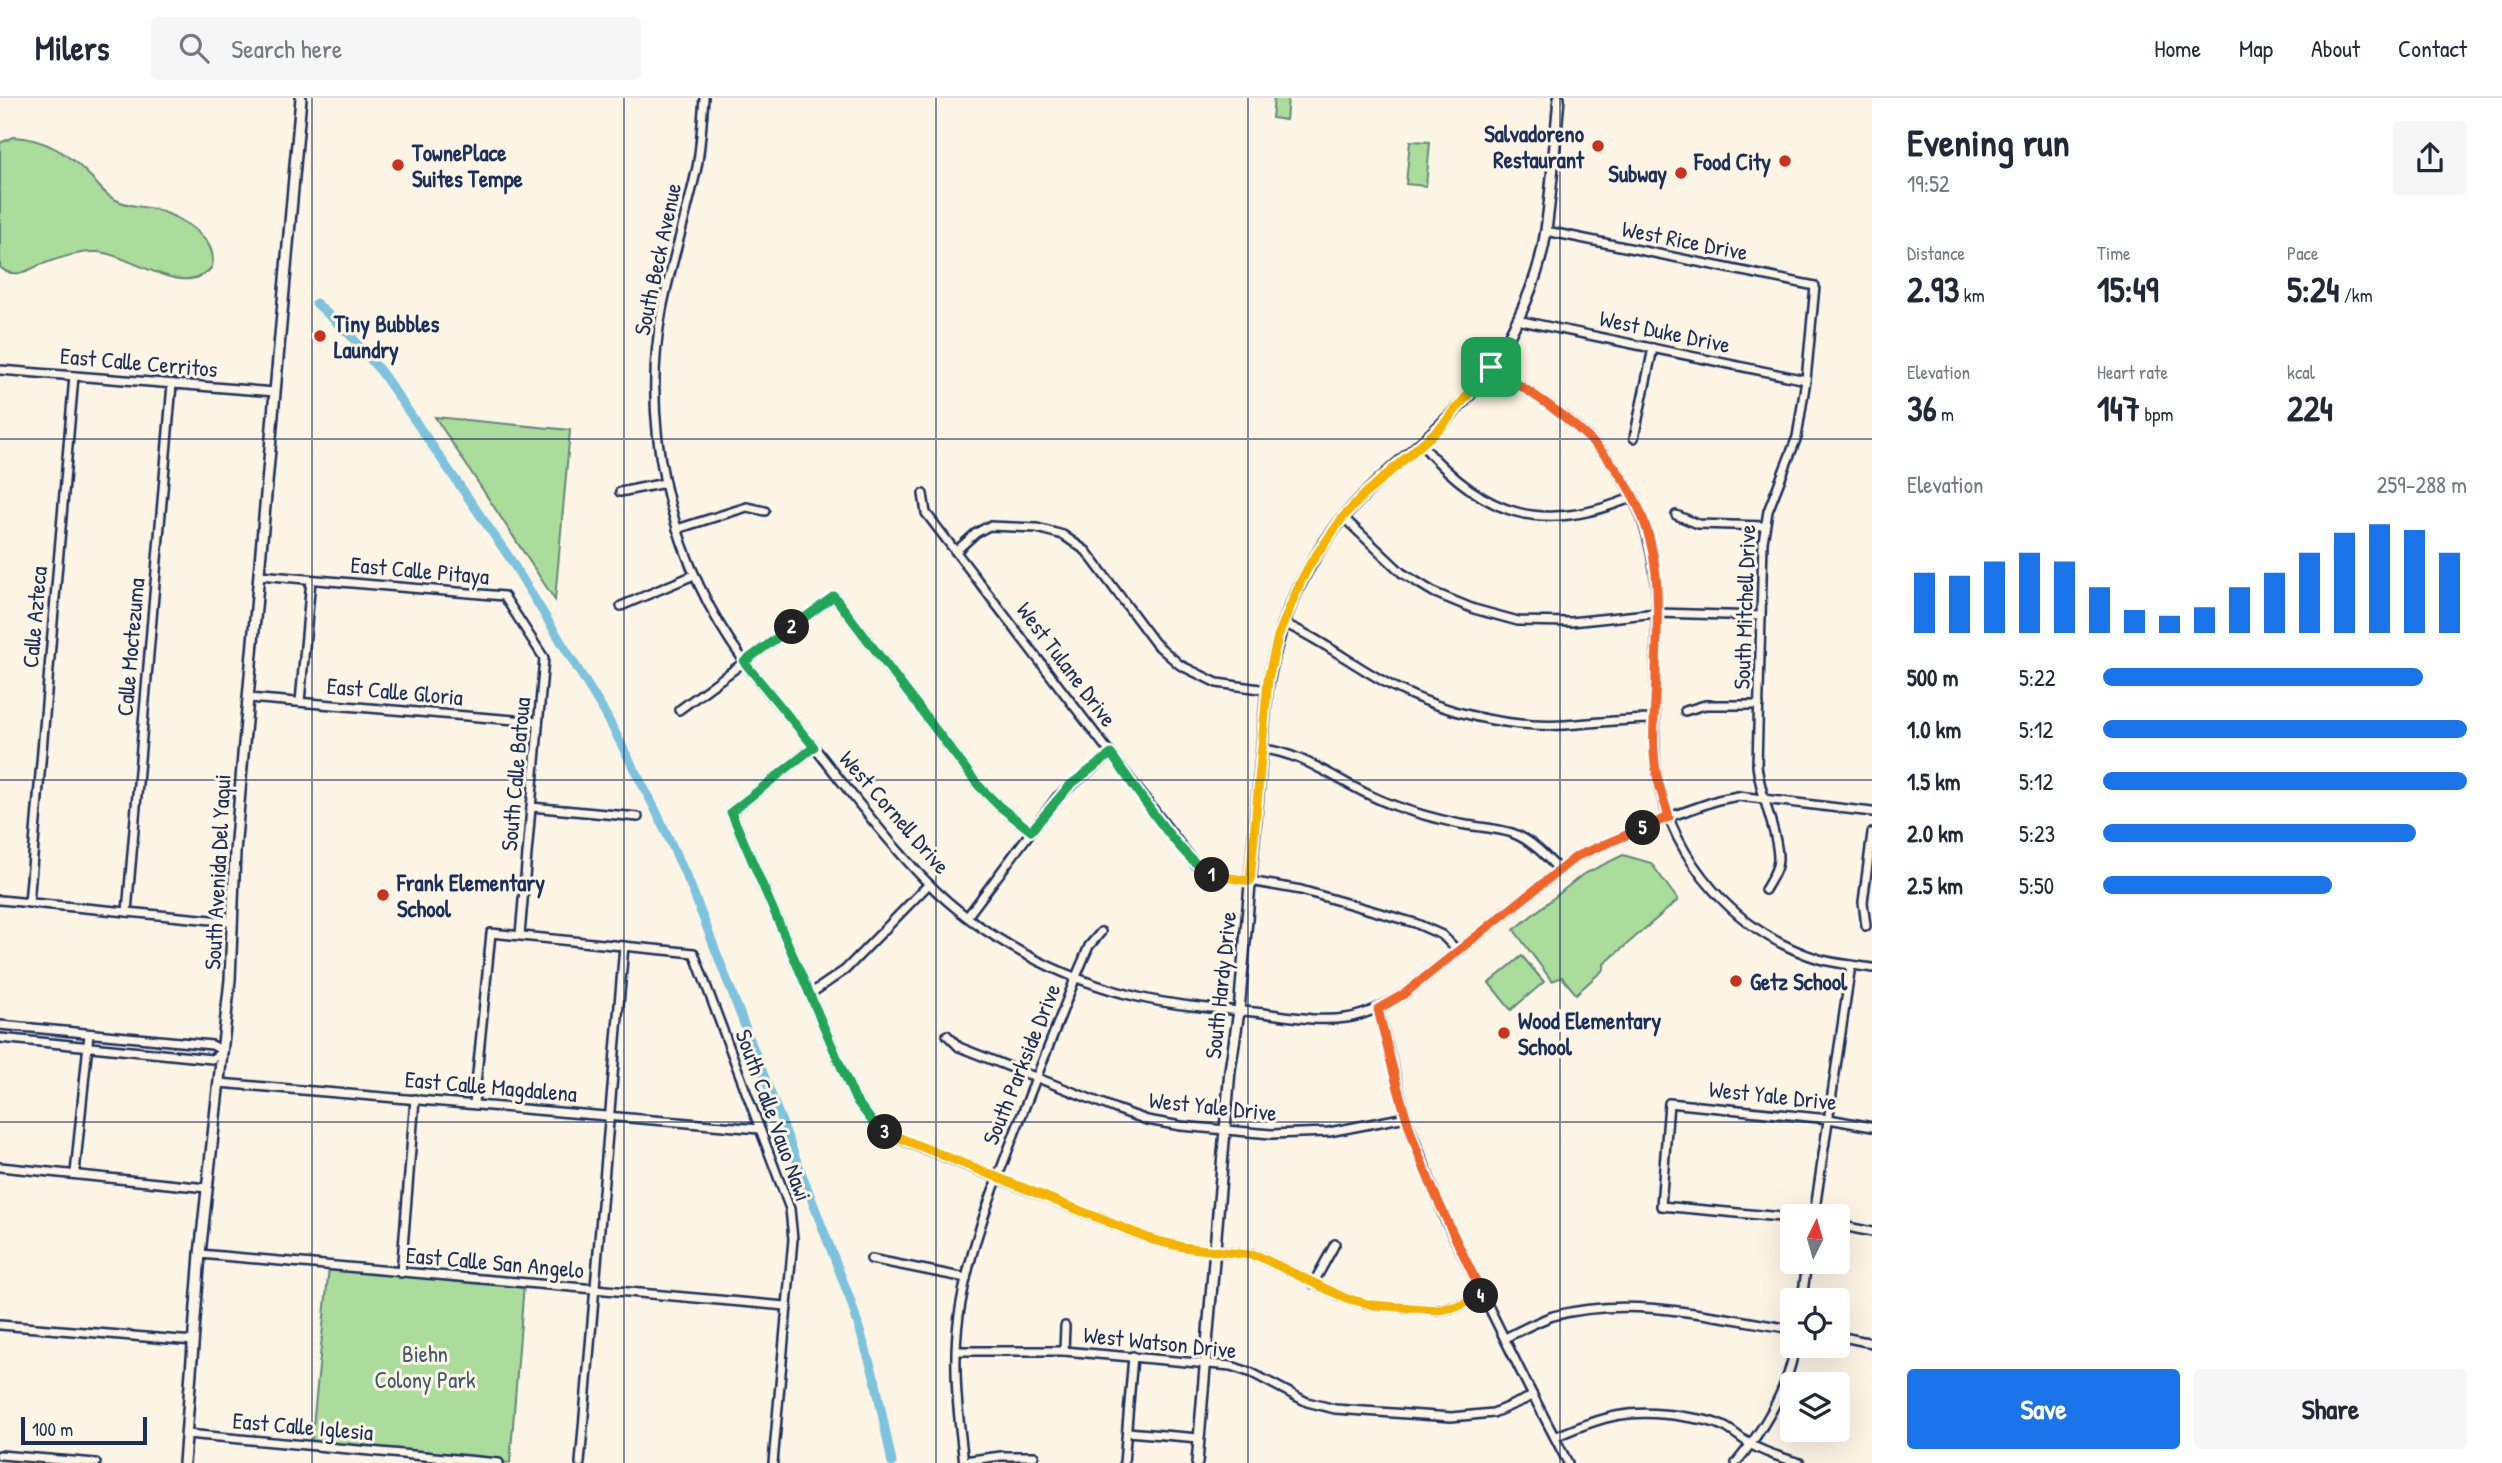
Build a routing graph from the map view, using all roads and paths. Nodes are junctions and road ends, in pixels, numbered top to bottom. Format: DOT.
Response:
graph roads {
  1 [pos="301,98"];
  2 [pos="704,98"];
  3 [pos="1559,98"];
  4 [pos="1546,231"];
  5 [pos="1815,286"];
  6 [pos="1517,320"];
  7 [pos="1653,348"];
  8 [pos="1491,367"];
  9 [pos="0,370"];
  10 [pos="74,376"];
  11 [pos="1806,380"];
  12 [pos="172,384"];
  13 [pos="275,392"];
  14 [pos="1634,438"];
  15 [pos="1422,445"];
  16 [pos="665,483"];
  17 [pos="620,492"];
  18 [pos="923,494"];
  19 [pos="1633,497"];
  20 [pos="765,511"];
  21 [pos="1676,515"];
  22 [pos="1343,517"];
  23 [pos="1765,526"];
  24 [pos="677,529"];
  25 [pos="956,551"];
  26 [pos="259,575"];
  27 [pos="694,575"];
  28 [pos="311,580"];
  29 [pos="621,606"];
  30 [pos="1657,613"];
  31 [pos="1761,615"];
  32 [pos="1283,623"];
  33 [pos="544,658"];
  34 [pos="744,662"];
  35 [pos="1267,690"];
  36 [pos="248,698"];
  37 [pos="300,702"];
  38 [pos="1759,705"];
  39 [pos="679,710"];
  40 [pos="1685,711"];
  41 [pos="1655,719"];
  42 [pos="538,722"];
  43 [pos="814,747"];
  44 [pos="1261,749"];
  45 [pos="1111,754"];
  46 [pos="1763,798"];
  47 [pos="531,807"];
  48 [pos="1872,813"];
  49 [pos="638,817"];
  50 [pos="1669,817"];
  51 [pos="1031,831"];
  52 [pos="1872,833"];
  53 [pos="1558,869"];
  54 [pos="1250,881"];
  55 [pos="929,884"];
  56 [pos="1765,890"];
  57 [pos="0,900"];
  58 [pos="29,903"];
  59 [pos="127,912"];
  60 [pos="967,917"];
  61 [pos="233,922"];
  62 [pos="1866,926"];
  63 [pos="1101,932"];
  64 [pos="520,935"];
  65 [pos="624,946"];
  66 [pos="1458,951"];
  67 [pos="1852,965"];
  68 [pos="1872,968"];
  69 [pos="1076,979"];
  70 [pos="810,994"];
  71 [pos="1378,1009"];
  72 [pos="1239,1010"];
  73 [pos="0,1025"];
  74 [pos="89,1034"];
  75 [pos="947,1035"];
  76 [pos="0,1038"];
  77 [pos="88,1047"];
  78 [pos="223,1051"];
  79 [pos="1036,1077"];
  80 [pos="219,1083"];
  81 [pos="415,1099"];
  82 [pos="474,1104"];
  83 [pos="609,1117"];
  84 [pos="1406,1117"];
  85 [pos="1829,1119"];
  86 [pos="1872,1127"];
  87 [pos="759,1129"];
  88 [pos="1225,1130"];
  89 [pos="0,1167"];
  90 [pos="75,1174"];
  91 [pos="997,1178"];
  92 [pos="207,1188"];
  93 [pos="1816,1204"];
  94 [pos="1780,1218"];
  95 [pos="1850,1228"];
  96 [pos="1872,1233"];
  97 [pos="1335,1244"];
  98 [pos="1215,1250"];
  99 [pos="200,1254"];
  100 [pos="871,1259"];
  101 [pos="401,1273"];
  102 [pos="966,1278"];
  103 [pos="1313,1284"];
  104 [pos="593,1290"];
  105 [pos="1483,1295"];
  106 [pos="786,1306"];
  107 [pos="0,1325"];
  108 [pos="1065,1326"];
  109 [pos="1780,1327"];
  110 [pos="1504,1338"];
  111 [pos="1850,1338"];
  112 [pos="192,1342"];
  113 [pos="1872,1343"];
  114 [pos="1065,1351"];
  115 [pos="957,1352"];
  116 [pos="1133,1356"];
  117 [pos="1792,1358"];
  118 [pos="1205,1363"];
  119 [pos="1533,1396"];
  120 [pos="1127,1432"];
  121 [pos="187,1434"];
  122 [pos="1555,1437"];
  123 [pos="1199,1438"];
  124 [pos="1751,1445"];
  125 [pos="384,1453"];
  126 [pos="0,1455"];
  127 [pos="1034,1456"];
  128 [pos="964,1462"];
  129 [pos="96,1463"];
  130 [pos="184,1463"];
  131 [pos="383,1463"];
  132 [pos="499,1463"];
  133 [pos="580,1463"];
  134 [pos="774,1463"];
  135 [pos="1124,1463"];
  136 [pos="1197,1463"];
  137 [pos="1568,1463"];
  138 [pos="1736,1463"];
  139 [pos="1800,1463"];
  1 -- 13 [label="street, South Avenida Del Yaqui"];
  2 -- 16 [label="street, South Beck Avenue"];
  3 -- 4 [label="street, South Hardy Drive"];
  4 -- 5 [label="street, West Rice Drive"];
  4 -- 6 [label="street, South Hardy Drive"];
  5 -- 11 [label="street, South Mitchell Drive"];
  6 -- 7 [label="street, West Duke Drive"];
  6 -- 8 [label="street, South Hardy Drive"];
  7 -- 11 [label="street, West Duke Drive"];
  7 -- 14 [label="street"];
  8 -- 15 [label="street, South Hardy Drive"];
  8 -- 19 [label="street"];
  9 -- 10 [label="street, East Calle Cerritos"];
  10 -- 12 [label="street, East Calle Cerritos"];
  10 -- 58 [label="street, Calle Azteca"];
  11 -- 23 [label="street, South Mitchell Drive"];
  12 -- 13 [label="street, East Calle Cerritos"];
  12 -- 59 [label="street, Calle Moctezuma"];
  13 -- 26 [label="street, South Avenida Del Yaqui"];
  15 -- 19 [label="street"];
  15 -- 22 [label="street, South Hardy Drive"];
  16 -- 17 [label="street"];
  16 -- 24 [label="street, South Beck Avenue"];
  18 -- 25 [label="street, West Tulane Drive"];
  19 -- 30 [label="street"];
  20 -- 24 [label="street"];
  21 -- 23 [label="street"];
  22 -- 30 [label="street"];
  22 -- 32 [label="street, South Hardy Drive"];
  23 -- 31 [label="street, South Mitchell Drive"];
  24 -- 27 [label="street, South Beck Avenue"];
  25 -- 35 [label="street"];
  25 -- 45 [label="street, West Tulane Drive"];
  26 -- 28 [label="street, East Calle Pitaya"];
  26 -- 36 [label="street, South Avenida Del Yaqui"];
  27 -- 29 [label="street"];
  27 -- 34 [label="street, South Beck Avenue"];
  28 -- 33 [label="street, East Calle Pitaya"];
  28 -- 37 [label="street"];
  30 -- 31 [label="street"];
  30 -- 41 [label="street"];
  31 -- 38 [label="street, South Mitchell Drive"];
  32 -- 35 [label="street, South Hardy Drive"];
  32 -- 41 [label="street"];
  33 -- 42 [label="street, South Calle Batoua"];
  34 -- 39 [label="street"];
  34 -- 43 [label="street, West Cornell Drive"];
  34 -- 51 [label="street"];
  35 -- 44 [label="street, South Hardy Drive"];
  36 -- 37 [label="street, East Calle Gloria"];
  36 -- 61 [label="street, South Avenida Del Yaqui"];
  37 -- 42 [label="street, East Calle Gloria"];
  38 -- 40 [label="street"];
  38 -- 46 [label="street, South Mitchell Drive"];
  41 -- 50 [label="street"];
  42 -- 47 [label="street, South Calle Batoua"];
  43 -- 55 [label="street, West Cornell Drive"];
  43 -- 70 [label="street"];
  44 -- 53 [label="street"];
  44 -- 54 [label="street, South Hardy Drive"];
  45 -- 51 [label="street"];
  45 -- 54 [label="street, West Tulane Drive"];
  46 -- 48 [label="street, West Cornell Drive"];
  46 -- 50 [label="street, West Cornell Drive"];
  46 -- 56 [label="street, South Mitchell Drive"];
  47 -- 49 [label="street"];
  47 -- 64 [label="street, South Calle Batoua"];
  50 -- 53 [label="street, West Cornell Drive"];
  50 -- 67 [label="street"];
  51 -- 60 [label="street"];
  52 -- 62 [label="street"];
  53 -- 66 [label="street, West Cornell Drive"];
  54 -- 66 [label="street, West Tulane Drive"];
  54 -- 72 [label="street, South Hardy Drive"];
  55 -- 60 [label="street, West Cornell Drive"];
  55 -- 70 [label="street"];
  57 -- 58 [label="street"];
  58 -- 59 [label="street"];
  59 -- 61 [label="street"];
  60 -- 69 [label="street, West Cornell Drive"];
  61 -- 78 [label="street, South Avenida Del Yaqui"];
  63 -- 69 [label="street, South Parkside Drive"];
  64 -- 65 [label="street"];
  64 -- 82 [label="street"];
  65 -- 83 [label="street"];
  65 -- 87 [label="street, South Calle Vauo Nawi"];
  66 -- 71 [label="street, West Cornell Drive"];
  67 -- 68 [label="street"];
  67 -- 85 [label="street"];
  69 -- 72 [label="street, West Cornell Drive"];
  69 -- 79 [label="street, South Parkside Drive"];
  70 -- 91 [label="street"];
  71 -- 72 [label="street, West Cornell Drive"];
  71 -- 84 [label="street"];
  72 -- 88 [label="street, South Hardy Drive"];
  73 -- 74 [label="street"];
  74 -- 77 [label="street"];
  74 -- 78 [label="street"];
  75 -- 79 [label="street, West Yale Drive"];
  76 -- 77 [label="street"];
  77 -- 78 [label="street"];
  77 -- 90 [label="street"];
  78 -- 80 [label="street, South Avenida Del Yaqui"];
  79 -- 88 [label="street, West Yale Drive"];
  79 -- 91 [label="street, South Parkside Drive"];
  80 -- 81 [label="street, East Calle Magdalena"];
  80 -- 92 [label="street, South Avenida Del Yaqui"];
  81 -- 82 [label="street, East Calle Magdalena"];
  81 -- 101 [label="street"];
  82 -- 83 [label="street, East Calle Magdalena"];
  83 -- 87 [label="street, East Calle Magdalena"];
  83 -- 104 [label="street"];
  84 -- 88 [label="street, West Yale Drive"];
  84 -- 105 [label="street"];
  85 -- 86 [label="street, West Yale Drive"];
  85 -- 93 [label="street"];
  85 -- 94 [label="street, West Yale Drive"];
  87 -- 106 [label="street, South Calle Vauo Nawi"];
  88 -- 98 [label="street, South Hardy Drive"];
  89 -- 90 [label="street"];
  90 -- 92 [label="street"];
  91 -- 98 [label="street"];
  91 -- 102 [label="street, South Parkside Drive"];
  92 -- 99 [label="street, South Avenida Del Yaqui"];
  95 -- 96 [label="street"];
  97 -- 103 [label="street"];
  98 -- 103 [label="street"];
  98 -- 118 [label="street, South Hardy Drive"];
  99 -- 101 [label="street, East Calle San Angelo"];
  99 -- 112 [label="street, South Avenida Del Yaqui"];
  100 -- 102 [label="street"];
  101 -- 104 [label="street, East Calle San Angelo"];
  102 -- 115 [label="street, South Parkside Drive"];
  103 -- 105 [label="street"];
  104 -- 106 [label="street, East Calle San Angelo"];
  104 -- 133 [label="street"];
  105 -- 110 [label="street"];
  106 -- 134 [label="street, South Calle Vauo Nawi"];
  107 -- 112 [label="street"];
  108 -- 114 [label="street, West Watson Drive"];
  109 -- 110 [label="street"];
  110 -- 119 [label="street"];
  111 -- 113 [label="street"];
  112 -- 121 [label="street, South Avenida Del Yaqui"];
  114 -- 115 [label="street, West Watson Drive"];
  114 -- 116 [label="street, West Watson Drive"];
  115 -- 128 [label="street, South Parkside Drive"];
  116 -- 118 [label="street, West Watson Drive"];
  116 -- 120 [label="street"];
  117 -- 124 [label="street"];
  118 -- 119 [label="street, West Watson Drive"];
  118 -- 123 [label="street, South Hardy Drive"];
  119 -- 122 [label="street"];
  120 -- 123 [label="street"];
  120 -- 135 [label="street"];
  121 -- 125 [label="street, East Calle Iglesia"];
  121 -- 130 [label="street, South Avenida Del Yaqui"];
  122 -- 124 [label="street"];
  122 -- 137 [label="street"];
  123 -- 136 [label="street, South Hardy Drive"];
  124 -- 138 [label="street"];
  124 -- 139 [label="street"];
  125 -- 131 [label="street"];
  125 -- 132 [label="street, East Calle Iglesia"];
  126 -- 129 [label="street"];
  127 -- 128 [label="street"];
}
